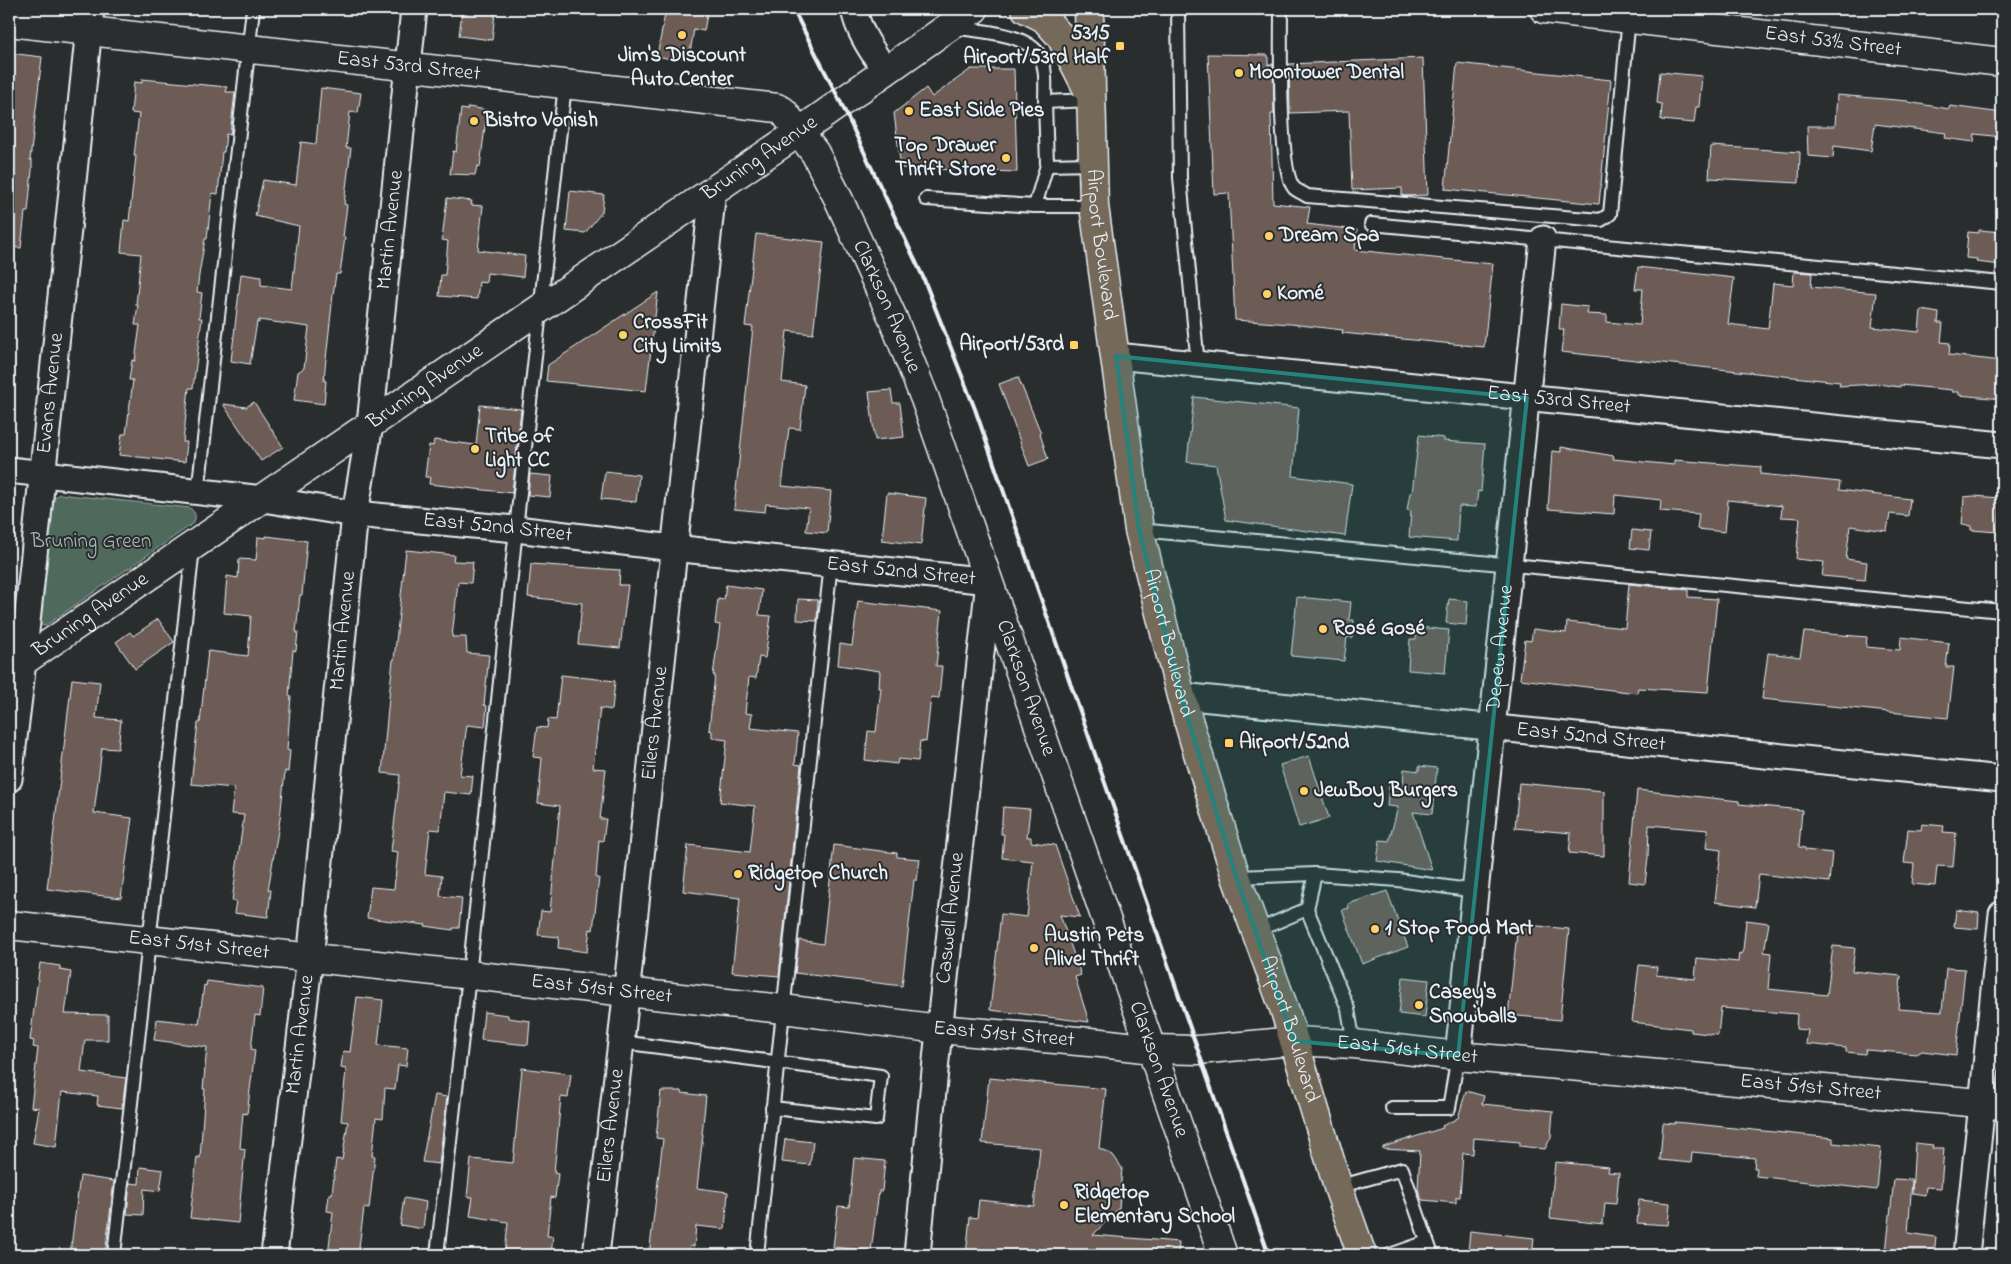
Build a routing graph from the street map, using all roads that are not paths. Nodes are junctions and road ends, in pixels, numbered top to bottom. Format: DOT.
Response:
graph roads {
  1 [pos="253,9"];
  2 [pos="414,9"];
  3 [pos="854,9"];
  4 [pos="974,9"];
  5 [pos="1026,9"];
  6 [pos="1090,9"];
  7 [pos="1178,9"];
  8 [pos="1281,9"];
  9 [pos="1544,9"];
  10 [pos="1630,13"];
  11 [pos="90,20"];
  12 [pos="9,22"];
  13 [pos="950,27"];
  14 [pos="248,48"];
  15 [pos="2002,62"];
  16 [pos="408,66"];
  17 [pos="886,72"];
  18 [pos="565,85"];
  19 [pos="1091,98"];
  20 [pos="1044,102"];
  21 [pos="799,132"];
  22 [pos="1092,164"];
  23 [pos="1047,165"];
  24 [pos="713,190"];
  25 [pos="926,199"];
  26 [pos="1036,206"];
  27 [pos="1094,206"];
  28 [pos="1371,224"];
  29 [pos="1543,239"];
  30 [pos="2002,283"];
  31 [pos="541,308"];
  32 [pos="1116,356"];
  33 [pos="1198,365"];
  34 [pos="1527,398"];
  35 [pos="370,424"];
  36 [pos="2002,445"];
  37 [pos="9,470"];
  38 [pos="43,473"];
  39 [pos="198,492"];
  40 [pos="263,499"];
  41 [pos="355,514"];
  42 [pos="516,528"];
  43 [pos="1139,530"];
  44 [pos="193,545"];
  45 [pos="673,548"];
  46 [pos="831,563"];
  47 [pos="1509,565"];
  48 [pos="989,581"];
  49 [pos="2002,611"];
  50 [pos="16,666"];
  51 [pos="1181,696"];
  52 [pos="1492,728"];
  53 [pos="9,779"];
  54 [pos="2002,779"];
  55 [pos="1315,874"];
  56 [pos="1236,877"];
  57 [pos="1475,891"];
  58 [pos="1307,909"];
  59 [pos="2002,914"];
  60 [pos="9,925"];
  61 [pos="1256,931"];
  62 [pos="150,942"];
  63 [pos="310,957"];
  64 [pos="469,976"];
  65 [pos="626,993"];
  66 [pos="783,1009"];
  67 [pos="939,1029"];
  68 [pos="1294,1041"];
  69 [pos="621,1042"];
  70 [pos="1354,1044"];
  71 [pos="1152,1049"];
  72 [pos="1458,1056"];
  73 [pos="777,1062"];
  74 [pos="1993,1104"];
  75 [pos="772,1108"];
  76 [pos="1392,1108"];
  77 [pos="1338,1187"];
  78 [pos="1428,1242"];
  79 [pos="114,1255"];
  80 [pos="274,1255"];
  81 [pos="437,1255"];
  82 [pos="596,1255"];
  83 [pos="756,1255"];
  84 [pos="918,1255"];
  85 [pos="1223,1255"];
  86 [pos="1362,1255"];
  87 [pos="1390,1255"];
  88 [pos="1432,1255"];
  89 [pos="1966,1255"];
  1 -- 14 [label="lane"];
  2 -- 16 [label="street, Martin Avenue"];
  3 -- 17 [label="street"];
  4 -- 13 [label="street"];
  5 -- 19 [label="main road"];
  6 -- 19 [label="main road, Airport Boulevard"];
  7 -- 33 [label="lane"];
  8 -- 10 [label="lane"];
  9 -- 10 [label="street, East 53½ Street"];
  10 -- 15 [label="street, East 53½ Street"];
  11 -- 12 [label="street, East 53rd Street"];
  11 -- 14 [label="street, East 53rd Street"];
  11 -- 38 [label="street, Evans Avenue"];
  13 -- 17 [label="street"];
  13 -- 20 [label="lane"];
  14 -- 16 [label="street, East 53rd Street"];
  14 -- 39 [label="lane"];
  16 -- 18 [label="street, East 53rd Street"];
  16 -- 35 [label="street, Martin Avenue"];
  17 -- 21 [label="street, Bruning Avenue"];
  18 -- 21 [label="street, East 53rd Street"];
  18 -- 31 [label="lane"];
  19 -- 20 [label="lane"];
  19 -- 22 [label="main road, Airport Boulevard"];
  20 -- 23 [label="lane"];
  21 -- 24 [label="street, Bruning Avenue"];
  21 -- 48 [label="street, Clarkson Avenue"];
  22 -- 23 [label="lane"];
  22 -- 27 [label="main road, Airport Boulevard"];
  23 -- 26 [label="lane"];
  24 -- 31 [label="street, Bruning Avenue"];
  24 -- 45 [label="street, Eilers Avenue"];
  25 -- 26 [label="lane"];
  26 -- 27 [label="lane"];
  27 -- 32 [label="main road, Airport Boulevard"];
  28 -- 29 [label="lane"];
  29 -- 30 [label="lane"];
  29 -- 34 [label="street, Depew Avenue"];
  31 -- 35 [label="street, Bruning Avenue"];
  31 -- 42 [label="lane"];
  32 -- 33 [label="street, East 53rd Street"];
  32 -- 43 [label="main road, Airport Boulevard"];
  33 -- 34 [label="street, East 53rd Street"];
  34 -- 36 [label="street, East 53rd Street"];
  34 -- 47 [label="street, Depew Avenue"];
  35 -- 40 [label="street, Bruning Avenue"];
  35 -- 41 [label="street, Martin Avenue"];
  37 -- 38 [label="street, East 52nd Street"];
  38 -- 39 [label="street, East 52nd Street"];
  38 -- 50 [label="street, Evans Avenue"];
  39 -- 40 [label="street, East 52nd Street"];
  40 -- 41 [label="street, East 52nd Street"];
  40 -- 44 [label="street, Bruning Avenue"];
  41 -- 42 [label="street, East 52nd Street"];
  41 -- 63 [label="street, Martin Avenue"];
  42 -- 45 [label="street, East 52nd Street"];
  42 -- 64 [label="lane"];
  43 -- 47 [label="lane"];
  43 -- 51 [label="main road, Airport Boulevard"];
  44 -- 50 [label="street, Bruning Avenue"];
  44 -- 62 [label="lane"];
  45 -- 46 [label="street, East 52nd Street"];
  45 -- 65 [label="street, Eilers Avenue"];
  46 -- 48 [label="street, East 52nd Street"];
  46 -- 66 [label="lane"];
  47 -- 49 [label="lane"];
  47 -- 52 [label="street, Depew Avenue"];
  48 -- 67 [label="street, Caswell Avenue"];
  48 -- 71 [label="street, Clarkson Avenue"];
  50 -- 53 [label="street, Evans Avenue"];
  51 -- 52 [label="street, East 52nd Street"];
  51 -- 56 [label="main road, Airport Boulevard"];
  52 -- 54 [label="street, East 52nd Street"];
  52 -- 57 [label="street, Depew Avenue"];
  55 -- 56 [label="lane"];
  55 -- 57 [label="lane"];
  55 -- 58 [label="lane"];
  56 -- 61 [label="main road, Airport Boulevard"];
  57 -- 72 [label="street, Depew Avenue"];
  58 -- 61 [label="lane"];
  58 -- 70 [label="lane"];
  59 -- 74 [label="street"];
  60 -- 62 [label="street, East 51st Street"];
  61 -- 68 [label="main road, Airport Boulevard"];
  62 -- 63 [label="street, East 51st Street"];
  62 -- 79 [label="lane"];
  63 -- 64 [label="street, East 51st Street"];
  63 -- 80 [label="street, Martin Avenue"];
  64 -- 65 [label="street, East 51st Street"];
  64 -- 81 [label="lane"];
  65 -- 66 [label="street, East 51st Street"];
  65 -- 69 [label="street, Eilers Avenue"];
  66 -- 67 [label="street, East 51st Street"];
  66 -- 73 [label="lane"];
  67 -- 71 [label="street, East 51st Street"];
  67 -- 84 [label="street, Caswell Avenue"];
  68 -- 70 [label="street, East 51st Street"];
  68 -- 71 [label="street, East 51st Street"];
  68 -- 77 [label="main road, Airport Boulevard"];
  69 -- 73 [label="lane"];
  69 -- 82 [label="street, Eilers Avenue"];
  70 -- 72 [label="street, East 51st Street"];
  71 -- 85 [label="street, Clarkson Avenue"];
  72 -- 74 [label="street, East 51st Street"];
  72 -- 76 [label="lane"];
  73 -- 75 [label="lane"];
  73 -- 75 [label="lane"];
  74 -- 89 [label="street"];
  75 -- 83 [label="lane"];
  77 -- 78 [label="lane"];
  77 -- 86 [label="main road, Airport Boulevard"];
  78 -- 87 [label="lane"];
  78 -- 88 [label="lane"];
}
